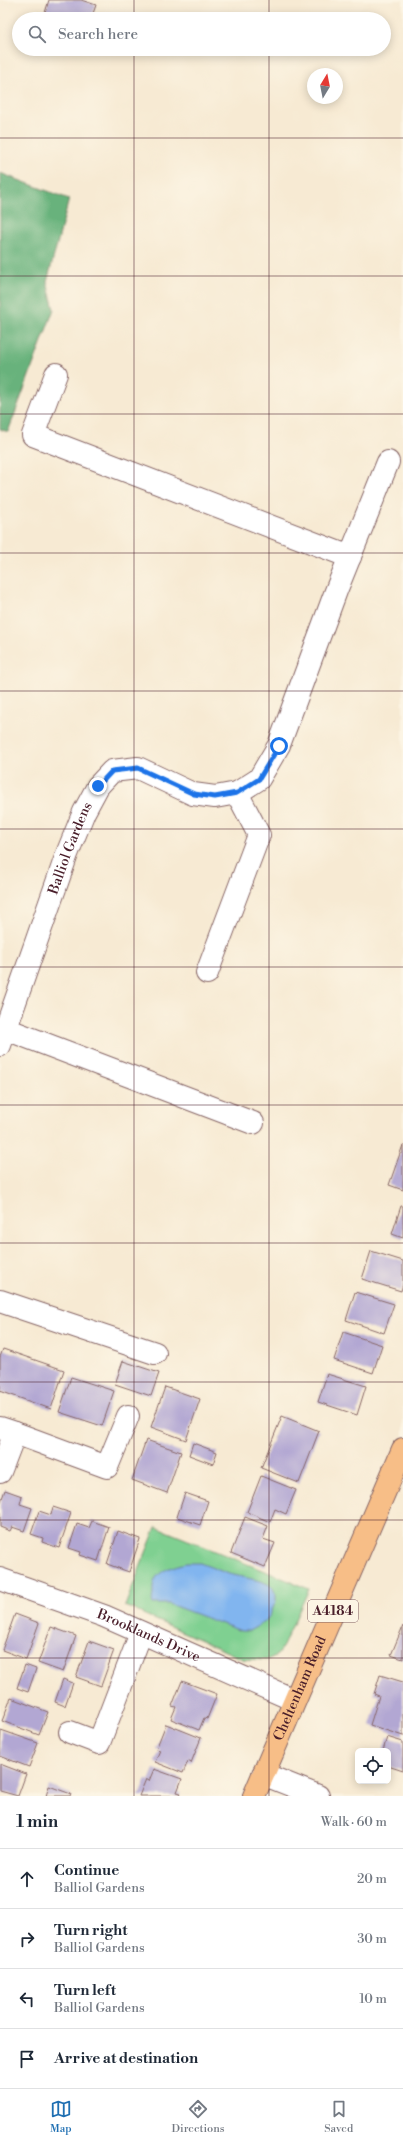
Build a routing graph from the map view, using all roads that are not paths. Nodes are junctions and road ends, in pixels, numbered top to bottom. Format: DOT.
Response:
graph roads {
  1 [pos="56,374"];
  2 [pos="388,462"];
  3 [pos="350,557"];
  4 [pos="237,793"];
  5 [pos="207,973"];
  6 [pos="3,1037"];
  7 [pos="253,1123"];
  8 [pos="0,1301"];
  9 [pos="155,1353"];
  10 [pos="128,1416"];
  11 [pos="7,1430"];
  12 [pos="403,1449"];
  13 [pos="0,1472"];
  14 [pos="0,1579"];
  15 [pos="141,1633"];
  16 [pos="294,1700"];
  17 [pos="70,1732"];
  18 [pos="263,1774"];
  19 [pos="254,1796"];
  20 [pos="318,1796"];
  1 -- 3 [label="street"];
  2 -- 3 [label="street, Balliol Gardens"];
  3 -- 4 [label="street, Balliol Gardens"];
  4 -- 5 [label="street"];
  4 -- 6 [label="street, Balliol Gardens"];
  6 -- 7 [label="street"];
  8 -- 9 [label="street"];
  10 -- 11 [label="street"];
  11 -- 13 [label="street"];
  12 -- 16 [label="main road, Cheltenham Road / A4184"];
  14 -- 15 [label="street, Brooklands Drive"];
  15 -- 16 [label="street, Brooklands Drive"];
  15 -- 17 [label="street"];
  16 -- 18 [label="main road, Cheltenham Road / A4184"];
  18 -- 19 [label="main road, Cheltenham Road / A4184"];
  18 -- 20 [label="street"];
}
